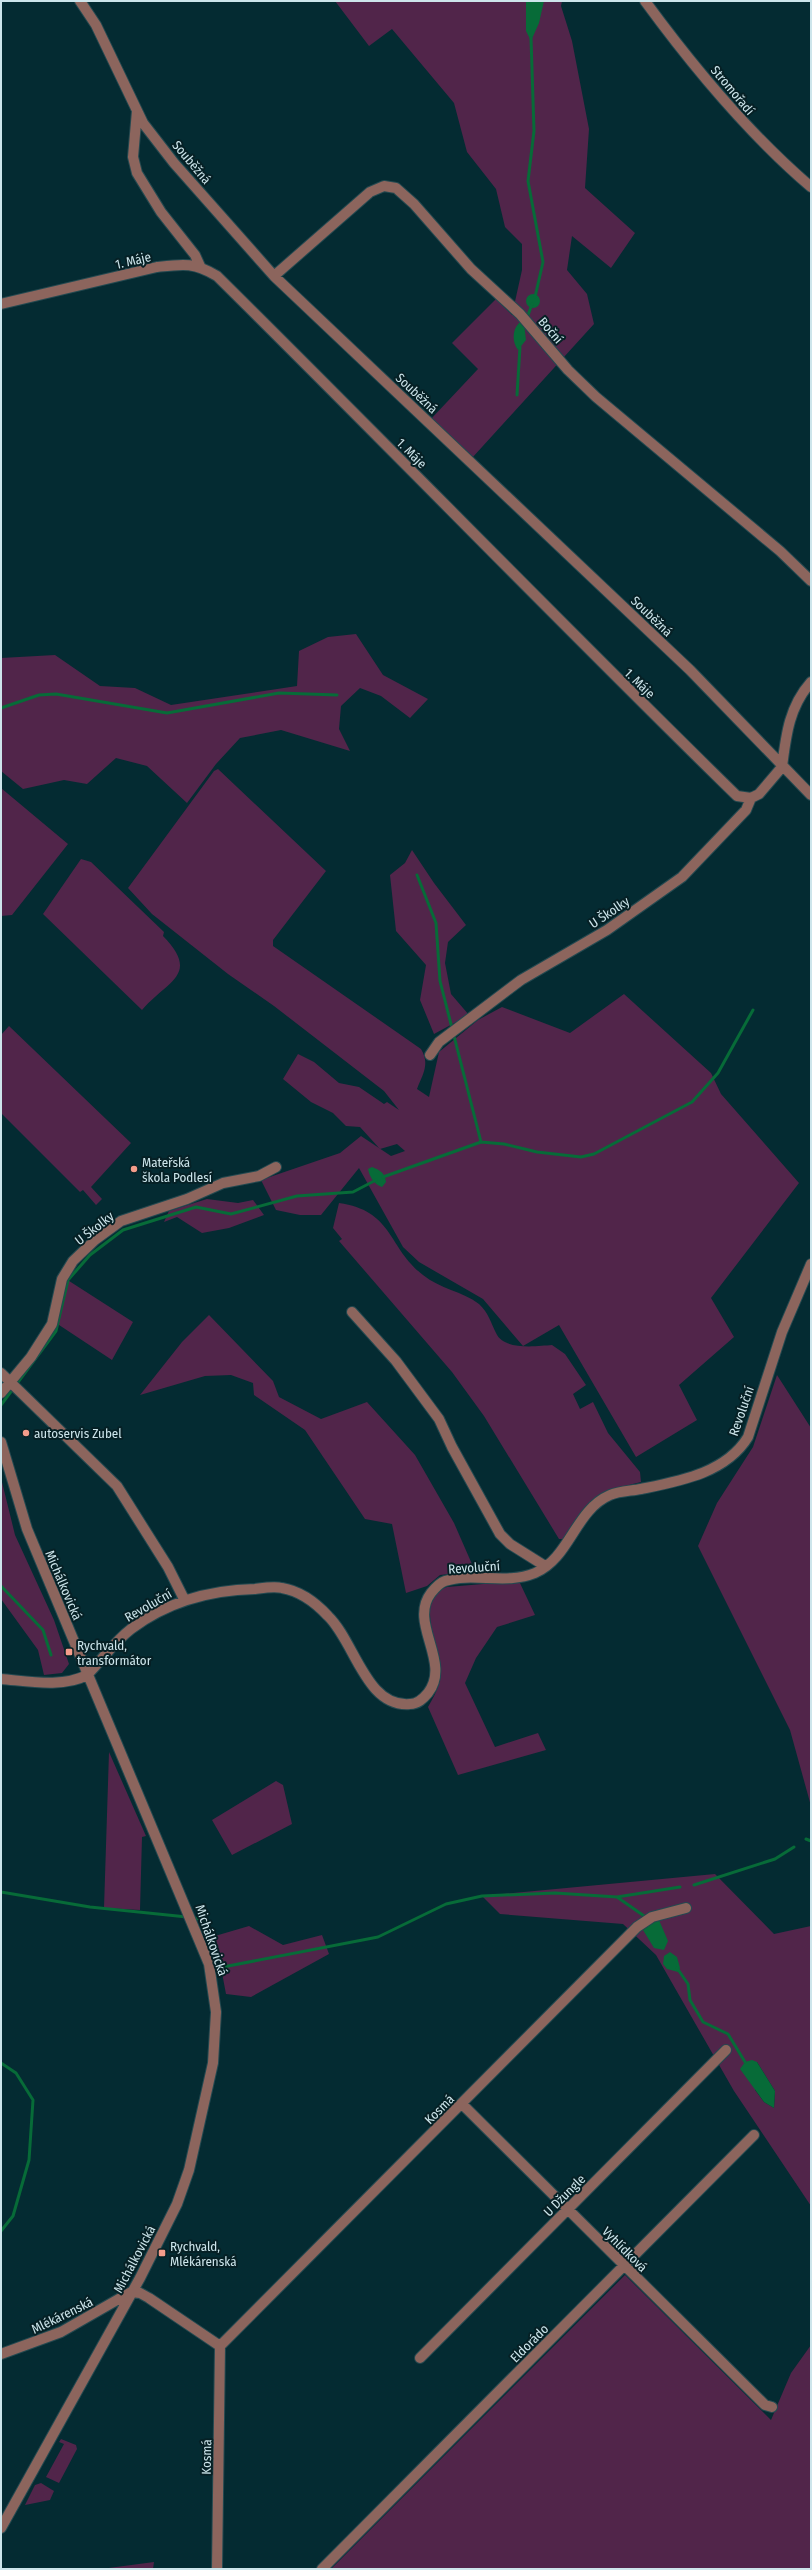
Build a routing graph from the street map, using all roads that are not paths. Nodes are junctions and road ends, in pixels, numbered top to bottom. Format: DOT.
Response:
graph roads {
  1 [pos="80,1"];
  2 [pos="645,1"];
  3 [pos="137,111"];
  4 [pos="811,187"];
  5 [pos="200,266"];
  6 [pos="274,276"];
  7 [pos="1,304"];
  8 [pos="811,581"];
  9 [pos="811,682"];
  10 [pos="782,767"];
  11 [pos="811,795"];
  12 [pos="751,798"];
  13 [pos="430,1055"];
  14 [pos="276,1167"];
  15 [pos="811,1264"];
  16 [pos="352,1312"];
  17 [pos="1,1373"];
  18 [pos="10,1381"];
  19 [pos="1,1393"];
  20 [pos="1,1442"];
  21 [pos="545,1566"];
  22 [pos="184,1599"];
  23 [pos="87,1675"];
  24 [pos="1,1679"];
  25 [pos="686,1908"];
  26 [pos="726,2050"];
  27 [pos="462,2104"];
  28 [pos="754,2135"];
  29 [pos="568,2210"];
  30 [pos="624,2266"];
  31 [pos="131,2292"];
  32 [pos="220,2346"];
  33 [pos="1,2354"];
  34 [pos="420,2358"];
  35 [pos="772,2407"];
  36 [pos="1,2528"];
  37 [pos="217,2569"];
  38 [pos="322,2569"];
  1 -- 3 [label="street, Souběžná"];
  2 -- 4 [label="street, Stromořadí"];
  3 -- 5 [label="street"];
  3 -- 6 [label="street, Souběžná"];
  5 -- 7 [label="street, 1. Máje"];
  5 -- 12 [label="street, 1. Máje"];
  6 -- 8 [label="street, Boční"];
  6 -- 10 [label="street, Souběžná"];
  9 -- 10 [label="street"];
  10 -- 11 [label="street"];
  10 -- 12 [label="street, U Školky"];
  12 -- 13 [label="street, U Školky"];
  14 -- 18 [label="street, U Školky"];
  15 -- 21 [label="street, Revoluční"];
  16 -- 21 [label="street"];
  17 -- 18 [label="street"];
  18 -- 19 [label="street, U Školky"];
  18 -- 22 [label="street"];
  20 -- 23 [label="street, Michálkovická"];
  21 -- 22 [label="street, Revoluční"];
  22 -- 23 [label="street, Revoluční"];
  23 -- 24 [label="street"];
  23 -- 31 [label="street, Michálkovická"];
  25 -- 27 [label="street, Kosmá"];
  26 -- 29 [label="street, U Džungle"];
  27 -- 29 [label="street, Vyhlídková"];
  27 -- 32 [label="street, Kosmá"];
  28 -- 30 [label="street, Eldorádo"];
  29 -- 30 [label="street, Vyhlídková"];
  29 -- 34 [label="street, U Džungle"];
  30 -- 35 [label="street, Vyhlídková"];
  30 -- 38 [label="street, Eldorádo"];
  31 -- 32 [label="street"];
  31 -- 33 [label="street, Mlékárenská"];
  31 -- 36 [label="street, Michálkovická"];
  32 -- 37 [label="street, Kosmá"];
}
